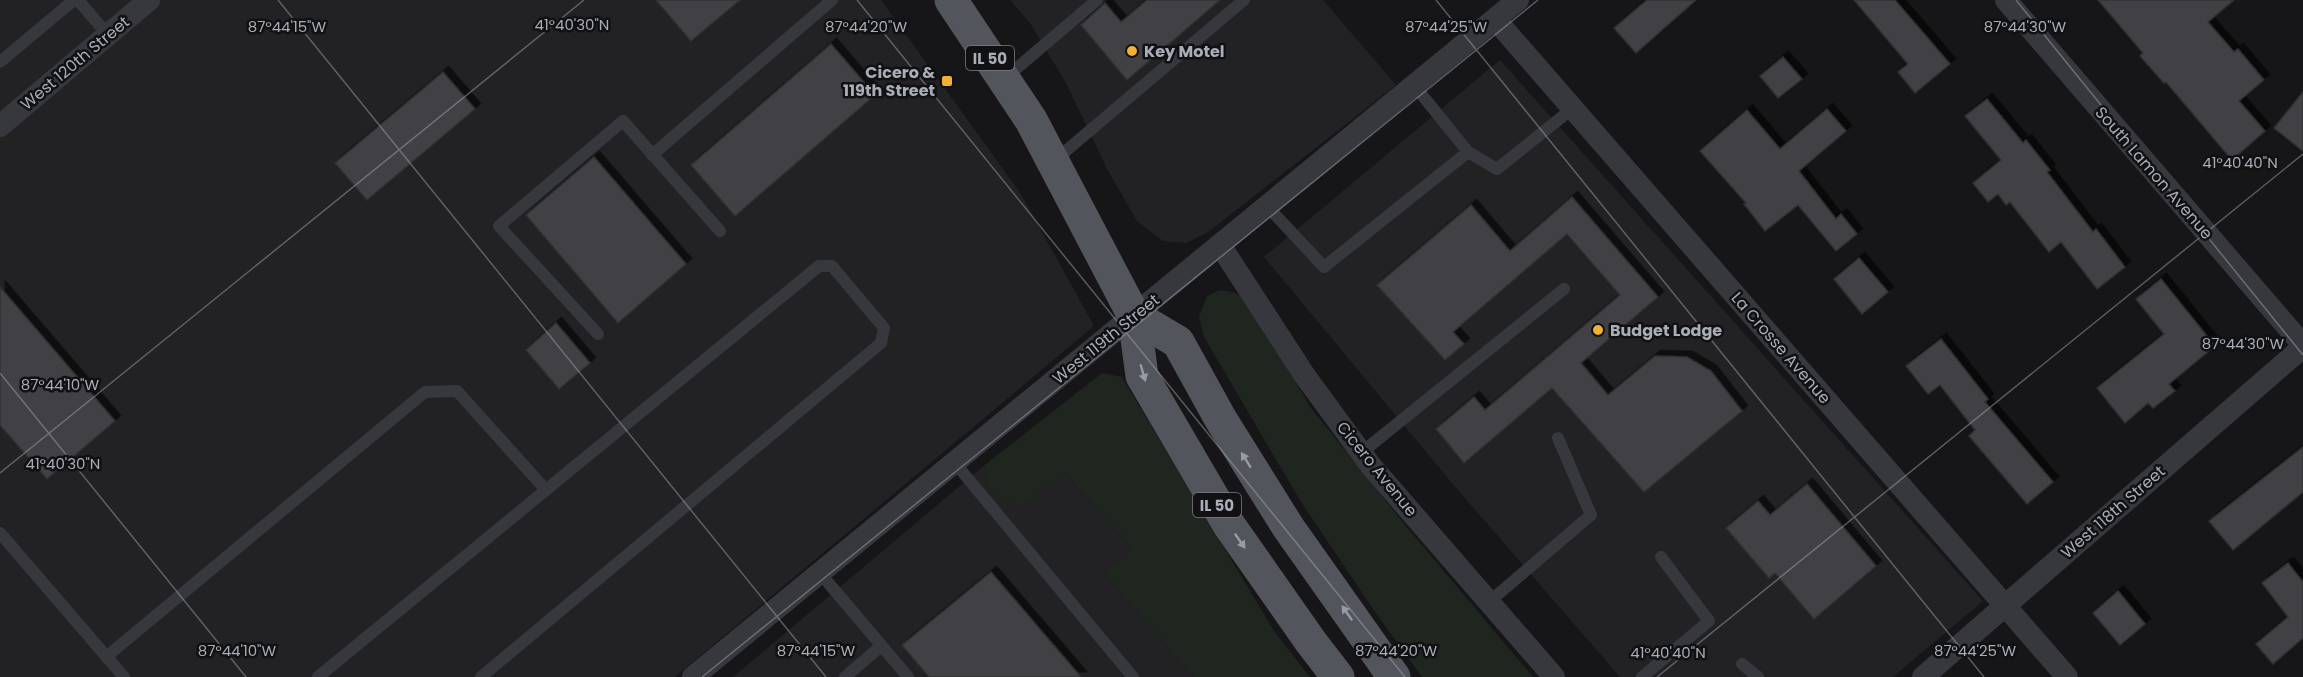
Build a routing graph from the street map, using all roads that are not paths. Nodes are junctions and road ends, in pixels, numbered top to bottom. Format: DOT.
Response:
graph roads {
  1 [pos="76,0"];
  2 [pos="149,0"];
  3 [pos="832,0"];
  4 [pos="1097,0"];
  5 [pos="1244,0"];
  6 [pos="1518,0"];
  7 [pos="2006,0"];
  8 [pos="959,6"];
  9 [pos="1495,19"];
  10 [pos="108,35"];
  11 [pos="0,62"];
  12 [pos="1004,79"];
  13 [pos="1414,85"];
  14 [pos="1573,108"];
  15 [pos="0,126"];
  16 [pos="1468,152"];
  17 [pos="652,155"];
  18 [pos="1053,162"];
  19 [pos="1267,206"];
  20 [pos="720,231"];
  21 [pos="1220,245"];
  22 [pos="1564,289"];
  23 [pos="1134,316"];
  24 [pos="598,334"];
  25 [pos="2303,346"];
  26 [pos="1558,438"];
  27 [pos="1361,453"];
  28 [pos="955,463"];
  29 [pos="546,490"];
  30 [pos="0,533"];
  31 [pos="1661,557"];
  32 [pos="820,573"];
  33 [pos="1489,602"];
  34 [pos="2005,605"];
  35 [pos="881,646"];
  36 [pos="106,657"];
  37 [pos="1742,664"];
  38 [pos="124,677"];
  39 [pos="318,677"];
  40 [pos="481,677"];
  41 [pos="693,677"];
  42 [pos="845,677"];
  43 [pos="908,677"];
  44 [pos="1133,677"];
  45 [pos="1338,677"];
  46 [pos="1394,677"];
  47 [pos="1554,677"];
  48 [pos="1642,677"];
  49 [pos="1758,677"];
  50 [pos="1923,677"];
  51 [pos="2067,677"];
  1 -- 10 [label="lane"];
  1 -- 11 [label="lane"];
  2 -- 10 [label="street, West 120th Street"];
  3 -- 17 [label="lane"];
  4 -- 12 [label="lane"];
  5 -- 18 [label="lane"];
  6 -- 9 [label="street, West 119th Street"];
  7 -- 25 [label="street, South Lamon Avenue"];
  8 -- 12 [label="main road, IL 50"];
  9 -- 13 [label="street, West 119th Street"];
  9 -- 14 [label="street, La Crosse Avenue"];
  10 -- 15 [label="street, West 120th Street"];
  12 -- 18 [label="main road, IL 50"];
  13 -- 16 [label="lane"];
  13 -- 19 [label="street, West 119th Street"];
  14 -- 16 [label="lane"];
  14 -- 34 [label="street, La Crosse Avenue"];
  16 -- 19 [label="lane"];
  17 -- 20 [label="lane"];
  17 -- 24 [label="lane"];
  18 -- 23 [label="main road, IL 50"];
  19 -- 21 [label="street, West 119th Street"];
  21 -- 23 [label="street, West 119th Street"];
  21 -- 27 [label="street, Cicero Avenue"];
  22 -- 27 [label="lane"];
  23 -- 28 [label="street, West 119th Street"];
  23 -- 45 [label="main road, IL 50, one-way"];
  46 -- 23 [label="main road, IL 50, one-way"];
  25 -- 34 [label="street, West 118th Street"];
  26 -- 33 [label="lane"];
  27 -- 33 [label="street, Cicero Avenue"];
  28 -- 32 [label="street, West 119th Street"];
  28 -- 44 [label="lane"];
  29 -- 36 [label="lane"];
  29 -- 39 [label="lane"];
  29 -- 40 [label="lane"];
  30 -- 36 [label="lane"];
  31 -- 48 [label="lane"];
  32 -- 35 [label="lane"];
  32 -- 41 [label="street, West 119th Street"];
  33 -- 47 [label="street, Cicero Avenue"];
  34 -- 50 [label="street, West 118th Street"];
  34 -- 51 [label="street, La Crosse Avenue"];
  35 -- 42 [label="lane"];
  35 -- 43 [label="lane"];
  36 -- 38 [label="lane"];
  37 -- 49 [label="lane"];
}
